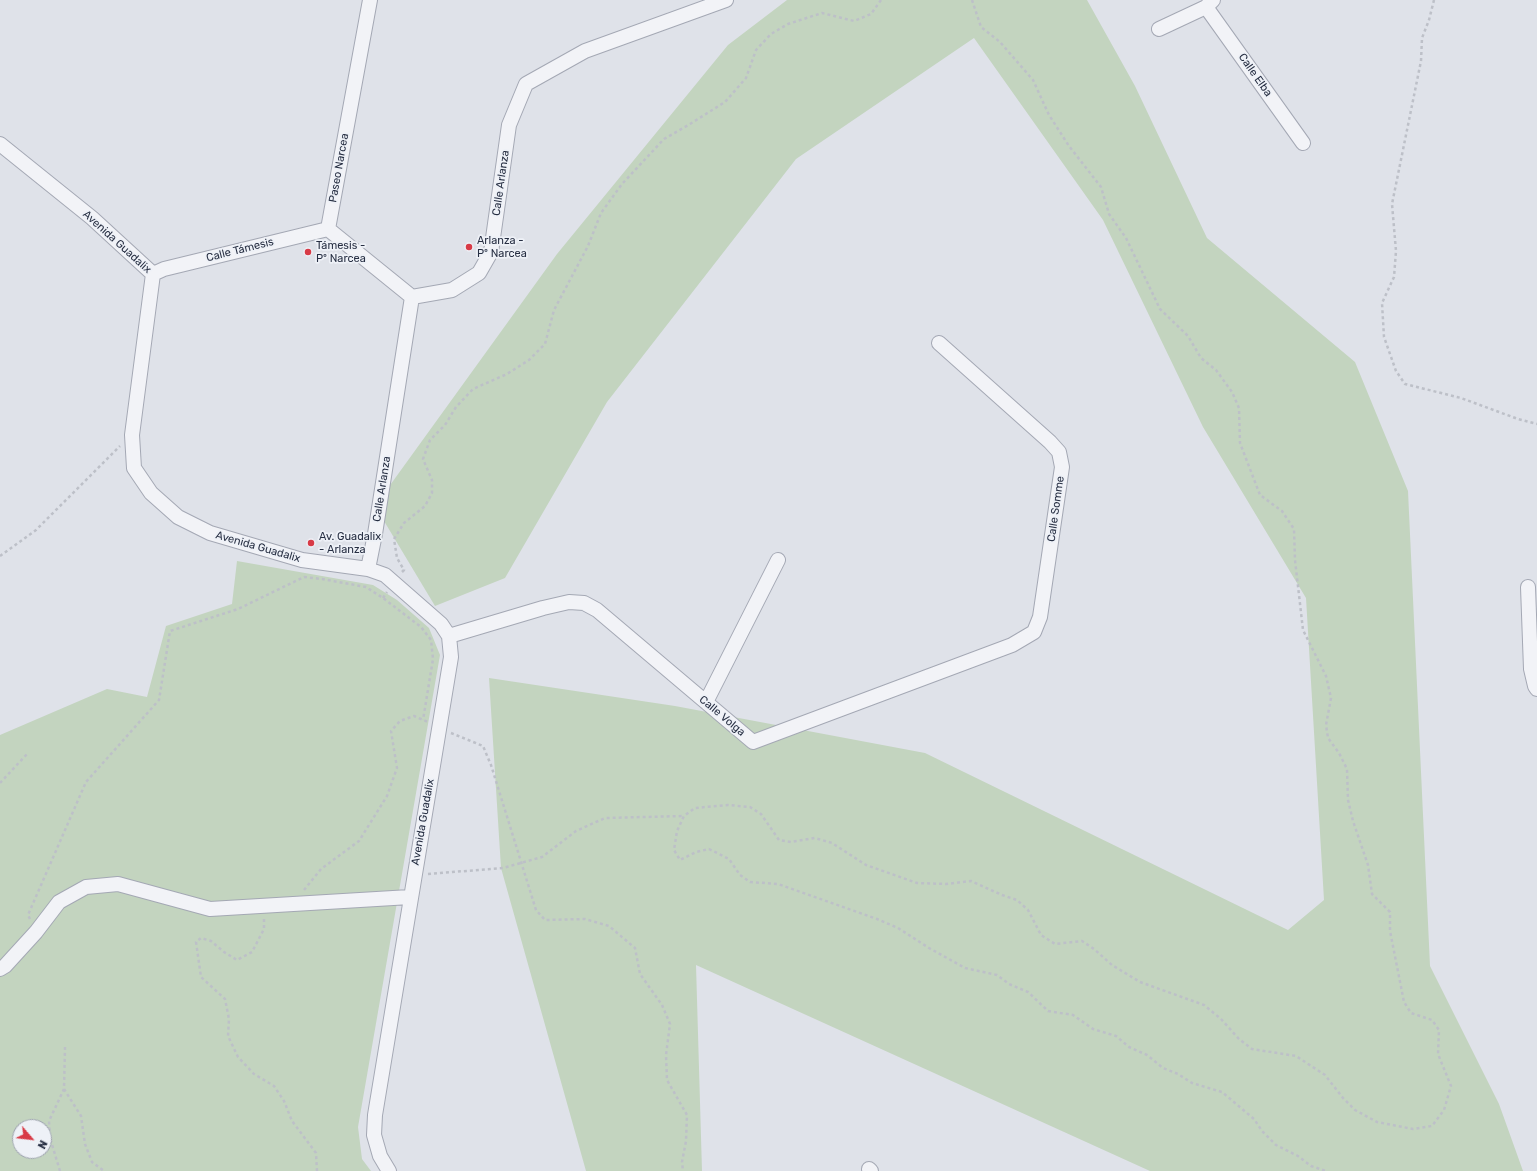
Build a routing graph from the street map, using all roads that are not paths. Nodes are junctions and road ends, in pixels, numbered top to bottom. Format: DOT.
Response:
graph roads {
  1 [pos="370,0"];
  2 [pos="726,0"];
  3 [pos="1210,3"];
  4 [pos="1159,28"];
  5 [pos="1304,143"];
  6 [pos="0,144"];
  7 [pos="328,229"];
  8 [pos="153,274"];
  9 [pos="412,297"];
  10 [pos="939,343"];
  11 [pos="778,560"];
  12 [pos="368,569"];
  13 [pos="1528,587"];
  14 [pos="1034,632"];
  15 [pos="449,636"];
  16 [pos="1537,689"];
  17 [pos="706,702"];
  18 [pos="410,897"];
  19 [pos="0,969"];
  20 [pos="389,1171"];
  1 -- 7 [label="street, Paseo Narcea"];
  2 -- 9 [label="street, Calle Arlanza"];
  3 -- 4 [label="street, Calle Elba"];
  3 -- 5 [label="street, Calle Elba"];
  6 -- 8 [label="street, Avenida Guadalix"];
  7 -- 8 [label="street, Calle Támesis"];
  7 -- 9 [label="street"];
  8 -- 12 [label="street, Avenida Guadalix"];
  9 -- 12 [label="street, Calle Arlanza"];
  10 -- 14 [label="street, Calle Somme"];
  11 -- 17 [label="street"];
  12 -- 15 [label="street, Avenida Guadalix"];
  13 -- 16 [label="street"];
  14 -- 17 [label="street, Calle Volga"];
  15 -- 17 [label="street, Calle Volga"];
  15 -- 18 [label="street, Avenida Guadalix"];
  18 -- 19 [label="street"];
  18 -- 20 [label="street, Avenida Guadalix"];
}
